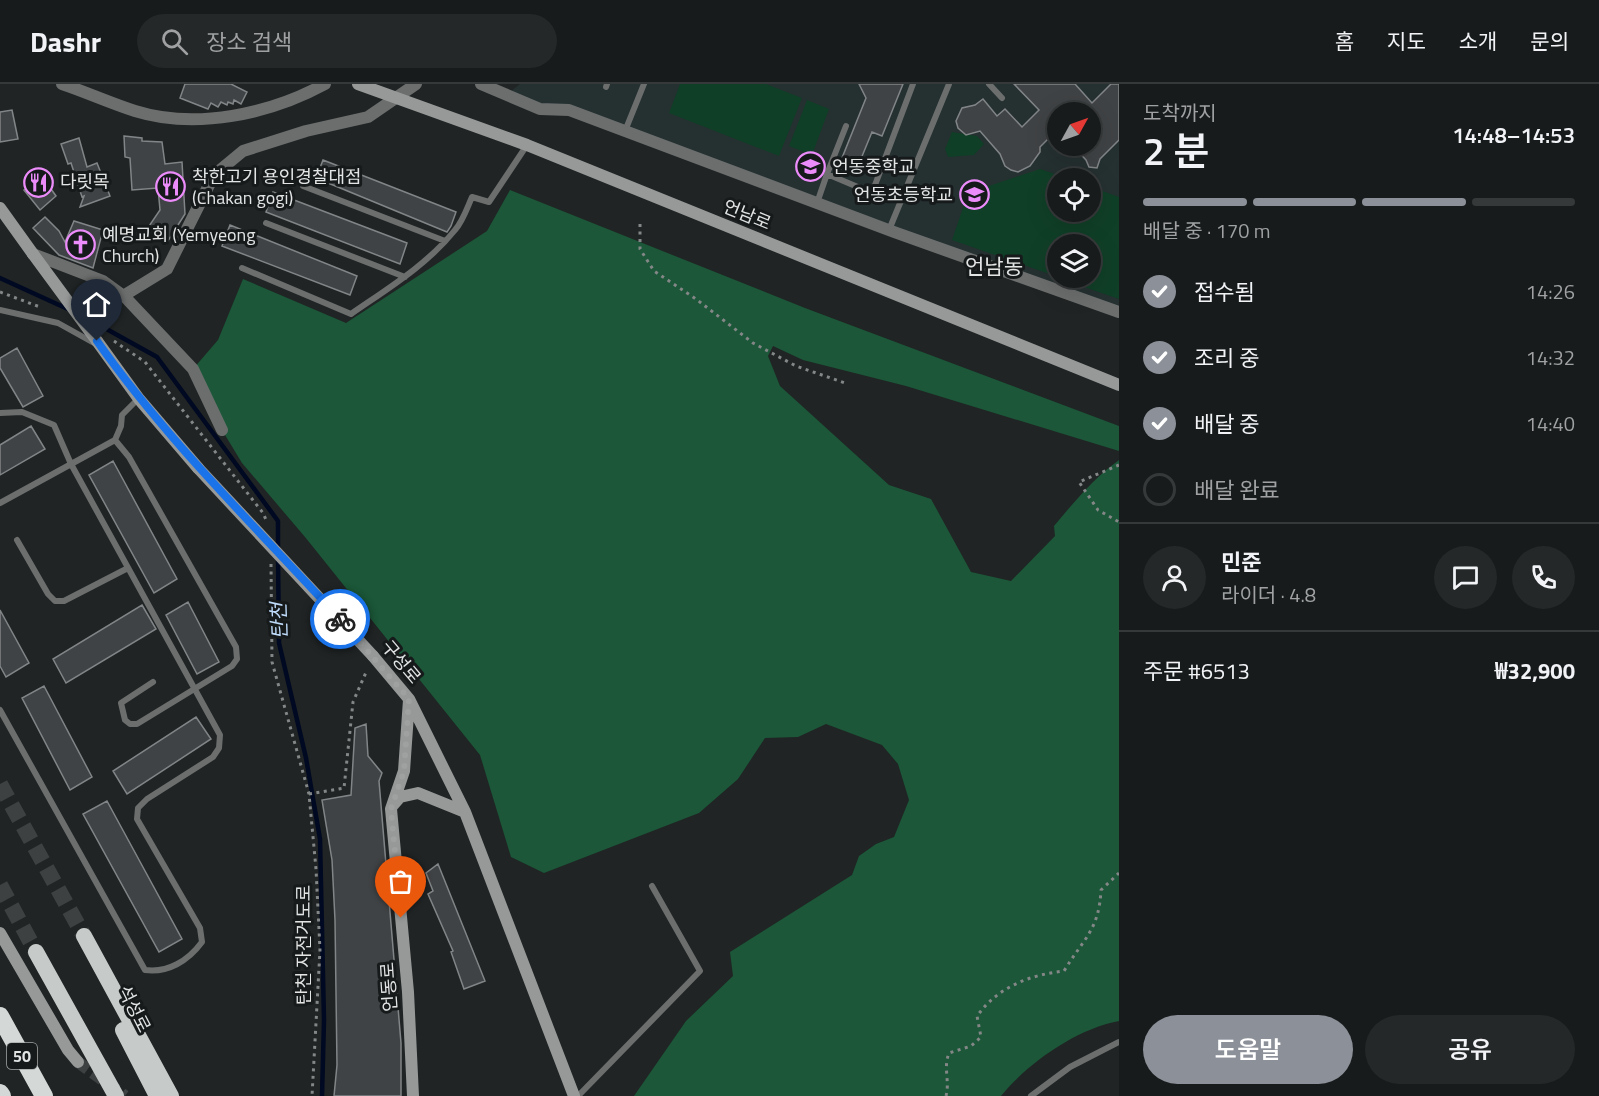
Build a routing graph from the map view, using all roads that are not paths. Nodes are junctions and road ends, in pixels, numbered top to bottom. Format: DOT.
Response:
graph roads {
  1 [pos="62,84"];
  2 [pos="326,84"];
  3 [pos="360,84"];
  4 [pos="416,84"];
  5 [pos="481,84"];
  6 [pos="644,84"];
  7 [pos="913,84"];
  8 [pos="949,84"];
  9 [pos="989,84"];
  10 [pos="394,98"];
  11 [pos="1002,98"];
  12 [pos="846,126"];
  13 [pos="625,131"];
  14 [pos="527,145"];
  15 [pos="827,174"];
  16 [pos="303,186"];
  17 [pos="817,203"];
  18 [pos="0,208"];
  19 [pos="267,223"];
  20 [pos="889,230"];
  21 [pos="445,241"];
  22 [pos="33,254"];
  23 [pos="242,268"];
  24 [pos="405,277"];
  25 [pos="123,296"];
  26 [pos="0,310"];
  27 [pos="1119,312"];
  28 [pos="101,341"];
  29 [pos="1119,386"];
  30 [pos="139,399"];
  31 [pos="0,413"];
  32 [pos="222,430"];
  33 [pos="115,440"];
  34 [pos="71,464"];
  35 [pos="0,503"];
  36 [pos="17,540"];
  37 [pos="128,568"];
  38 [pos="153,682"];
  39 [pos="195,690"];
  40 [pos="409,699"];
  41 [pos="0,710"];
  42 [pos="391,809"];
  43 [pos="465,812"];
  44 [pos="652,886"];
  45 [pos="0,933"];
  46 [pos="36,952"];
  47 [pos="0,1016"];
  48 [pos="1119,1042"];
  49 [pos="78,1062"];
  50 [pos="44,1096"];
  51 [pos="116,1096"];
  52 [pos="157,1096"];
  53 [pos="171,1096"];
  54 [pos="413,1096"];
  55 [pos="573,1096"];
  56 [pos="578,1096"];
  57 [pos="1031,1096"];
  1 -- 2 [label="street"];
  3 -- 10 [label="main road, 언남로"];
  4 -- 10 [label="street"];
  5 -- 13 [label="street"];
  6 -- 13 [label="lane"];
  7 -- 15 [label="lane"];
  8 -- 20 [label="lane"];
  9 -- 11 [label="lane"];
  10 -- 14 [label="main road, 언남로"];
  10 -- 25 [label="street"];
  12 -- 15 [label="lane"];
  13 -- 17 [label="street"];
  14 -- 21 [label="lane"];
  14 -- 29 [label="main road, 언남로"];
  15 -- 17 [label="lane"];
  16 -- 21 [label="lane"];
  17 -- 20 [label="street"];
  18 -- 22 [label="main road, 구성로"];
  19 -- 24 [label="lane"];
  20 -- 27 [label="street"];
  21 -- 24 [label="lane"];
  22 -- 25 [label="street"];
  22 -- 28 [label="main road, 구성로, bridge"];
  23 -- 24 [label="lane"];
  25 -- 32 [label="street"];
  26 -- 28 [label="lane"];
  28 -- 30 [label="main road, 구성로"];
  30 -- 33 [label="lane"];
  30 -- 40 [label="main road, 구성로, bridge"];
  31 -- 34 [label="lane"];
  33 -- 34 [label="lane"];
  33 -- 39 [label="lane"];
  34 -- 35 [label="lane"];
  34 -- 37 [label="lane"];
  36 -- 37 [label="lane"];
  37 -- 39 [label="lane"];
  38 -- 39 [label="lane"];
  39 -- 41 [label="lane"];
  40 -- 42 [label="main road, 언동로"];
  40 -- 43 [label="main road, 구성로"];
  42 -- 43 [label="main road"];
  42 -- 54 [label="main road, 언동로"];
  43 -- 55 [label="main road, 구성로"];
  44 -- 56 [label="lane"];
  45 -- 49 [label="main road"];
  46 -- 51 [label="highway"];
  47 -- 50 [label="highway, 50"];
  48 -- 57 [label="lane"];
  52 -- 53 [label="highway, 석성로"];
}
